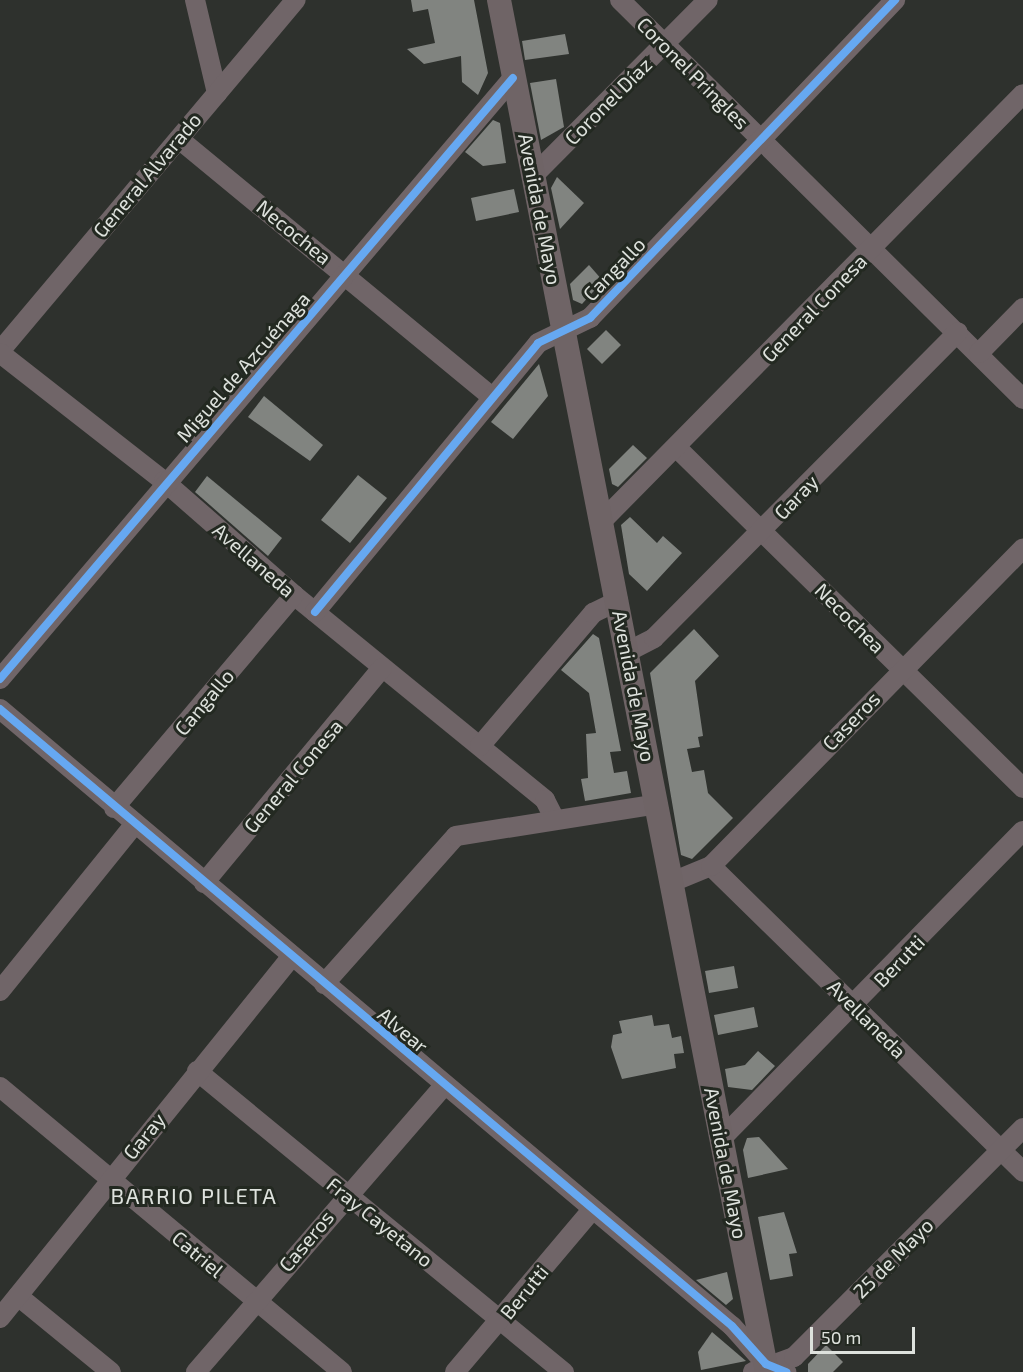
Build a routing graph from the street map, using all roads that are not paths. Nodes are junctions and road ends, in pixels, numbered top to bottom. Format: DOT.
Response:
graph roads {
  1 [pos="195,0"];
  2 [pos="296,0"];
  3 [pos="499,0"];
  4 [pos="620,0"];
  5 [pos="708,0"];
  6 [pos="896,0"];
  7 [pos="664,44"];
  8 [pos="513,78"];
  9 [pos="217,93"];
  10 [pos="1023,94"];
  11 [pos="178,139"];
  12 [pos="760,140"];
  13 [pos="533,176"];
  14 [pos="872,248"];
  15 [pos="346,275"];
  16 [pos="1023,308"];
  17 [pos="565,331"];
  18 [pos="958,332"];
  19 [pos="0,352"];
  20 [pos="979,353"];
  21 [pos="491,396"];
  22 [pos="1023,399"];
  23 [pos="677,448"];
  24 [pos="165,481"];
  25 [pos="603,520"];
  26 [pos="764,530"];
  27 [pos="1023,549"];
  28 [pos="294,595"];
  29 [pos="618,601"];
  30 [pos="315,612"];
  31 [pos="627,652"];
  32 [pos="382,668"];
  33 [pos="901,669"];
  34 [pos="0,679"];
  35 [pos="0,709"];
  36 [pos="480,746"];
  37 [pos="1023,788"];
  38 [pos="657,804"];
  39 [pos="114,808"];
  40 [pos="555,820"];
  41 [pos="134,825"];
  42 [pos="1023,831"];
  43 [pos="711,866"];
  44 [pos="672,882"];
  45 [pos="204,883"];
  46 [pos="291,957"];
  47 [pos="324,984"];
  48 [pos="0,991"];
  49 [pos="855,1006"];
  50 [pos="197,1071"];
  51 [pos="444,1086"];
  52 [pos="0,1088"];
  53 [pos="1023,1128"];
  54 [pos="721,1139"];
  55 [pos="1000,1151"];
  56 [pos="1023,1172"];
  57 [pos="109,1179"];
  58 [pos="346,1194"];
  59 [pos="592,1210"];
  60 [pos="18,1296"];
  61 [pos="255,1302"];
  62 [pos="0,1318"];
  63 [pos="501,1320"];
  64 [pos="768,1370"];
  65 [pos="111,1372"];
  66 [pos="196,1372"];
  67 [pos="342,1372"];
  68 [pos="455,1372"];
  69 [pos="564,1372"];
  1 -- 9 [label="street"];
  2 -- 9 [label="street, General Alvarado"];
  3 -- 8 [label="main road, Avenida de Mayo"];
  4 -- 7 [label="street, Coronel Pringles"];
  5 -- 7 [label="street, Coronel Díaz"];
  6 -- 12 [label="street, Cangallo"];
  7 -- 12 [label="street, Coronel Pringles"];
  7 -- 13 [label="street, Coronel Díaz"];
  8 -- 13 [label="main road, Avenida de Mayo"];
  8 -- 15 [label="street, Miguel de Azcuénaga"];
  9 -- 11 [label="street, General Alvarado"];
  10 -- 14 [label="street, General Conesa"];
  11 -- 15 [label="street, Necochea"];
  11 -- 19 [label="street, General Alvarado"];
  12 -- 14 [label="street, Coronel Pringles"];
  12 -- 17 [label="street, Cangallo"];
  13 -- 17 [label="main road, Avenida de Mayo"];
  14 -- 18 [label="street, Coronel Pringles"];
  14 -- 23 [label="street, General Conesa"];
  15 -- 21 [label="street, Necochea"];
  15 -- 24 [label="street, Miguel de Azcuénaga"];
  16 -- 20 [label="street"];
  17 -- 21 [label="street, Cangallo"];
  17 -- 25 [label="main road, Avenida de Mayo"];
  18 -- 20 [label="street, Coronel Pringles"];
  18 -- 26 [label="street, Garay"];
  19 -- 24 [label="street, Avellaneda"];
  20 -- 22 [label="street, Coronel Pringles"];
  21 -- 30 [label="street, Cangallo"];
  23 -- 25 [label="street, General Conesa"];
  23 -- 26 [label="street, Necochea"];
  24 -- 28 [label="street, Avellaneda"];
  24 -- 34 [label="street, Miguel de Azcuénaga"];
  25 -- 29 [label="main road, Avenida de Mayo"];
  26 -- 31 [label="street, Garay"];
  26 -- 33 [label="street, Necochea"];
  27 -- 33 [label="street, Caseros"];
  28 -- 30 [label="street, Avellaneda"];
  28 -- 39 [label="street, Cangallo"];
  29 -- 31 [label="main road, Avenida de Mayo"];
  29 -- 36 [label="street"];
  30 -- 32 [label="street, Avellaneda"];
  31 -- 38 [label="main road, Avenida de Mayo"];
  32 -- 36 [label="street, Avellaneda"];
  32 -- 45 [label="street, General Conesa"];
  33 -- 37 [label="street, Necochea"];
  33 -- 43 [label="street, Caseros"];
  35 -- 39 [label="street, Alvear"];
  36 -- 40 [label="street, Avellaneda"];
  38 -- 40 [label="street"];
  38 -- 44 [label="main road, Avenida de Mayo"];
  39 -- 41 [label="street, Alvear"];
  40 -- 47 [label="street"];
  41 -- 45 [label="street, Alvear"];
  41 -- 48 [label="street"];
  42 -- 49 [label="street, Berutti"];
  43 -- 44 [label="street, Caseros"];
  43 -- 49 [label="street, Avellaneda"];
  44 -- 54 [label="main road, Avenida de Mayo"];
  45 -- 46 [label="street, Alvear"];
  46 -- 47 [label="street, Alvear"];
  46 -- 50 [label="street, Garay"];
  47 -- 51 [label="street, Alvear"];
  49 -- 54 [label="street, Berutti"];
  49 -- 55 [label="street, Avellaneda"];
  50 -- 57 [label="street, Garay"];
  50 -- 58 [label="street, Fray Cayetano"];
  51 -- 58 [label="street, Caseros"];
  51 -- 59 [label="street, Alvear"];
  52 -- 57 [label="street, Catriel"];
  53 -- 55 [label="street, 25 de Mayo"];
  54 -- 64 [label="main road, Avenida de Mayo"];
  55 -- 56 [label="street, Avellaneda"];
  55 -- 64 [label="street, 25 de Mayo"];
  57 -- 60 [label="street, Garay"];
  57 -- 61 [label="street, Catriel"];
  58 -- 61 [label="street, Caseros"];
  58 -- 63 [label="street, Fray Cayetano"];
  59 -- 63 [label="street, Berutti"];
  59 -- 64 [label="street, Alvear"];
  60 -- 62 [label="street, Garay"];
  60 -- 65 [label="street"];
  61 -- 66 [label="street, Caseros"];
  61 -- 67 [label="street, Catriel"];
  63 -- 68 [label="street, Berutti"];
  63 -- 69 [label="street, Fray Cayetano"];
}
